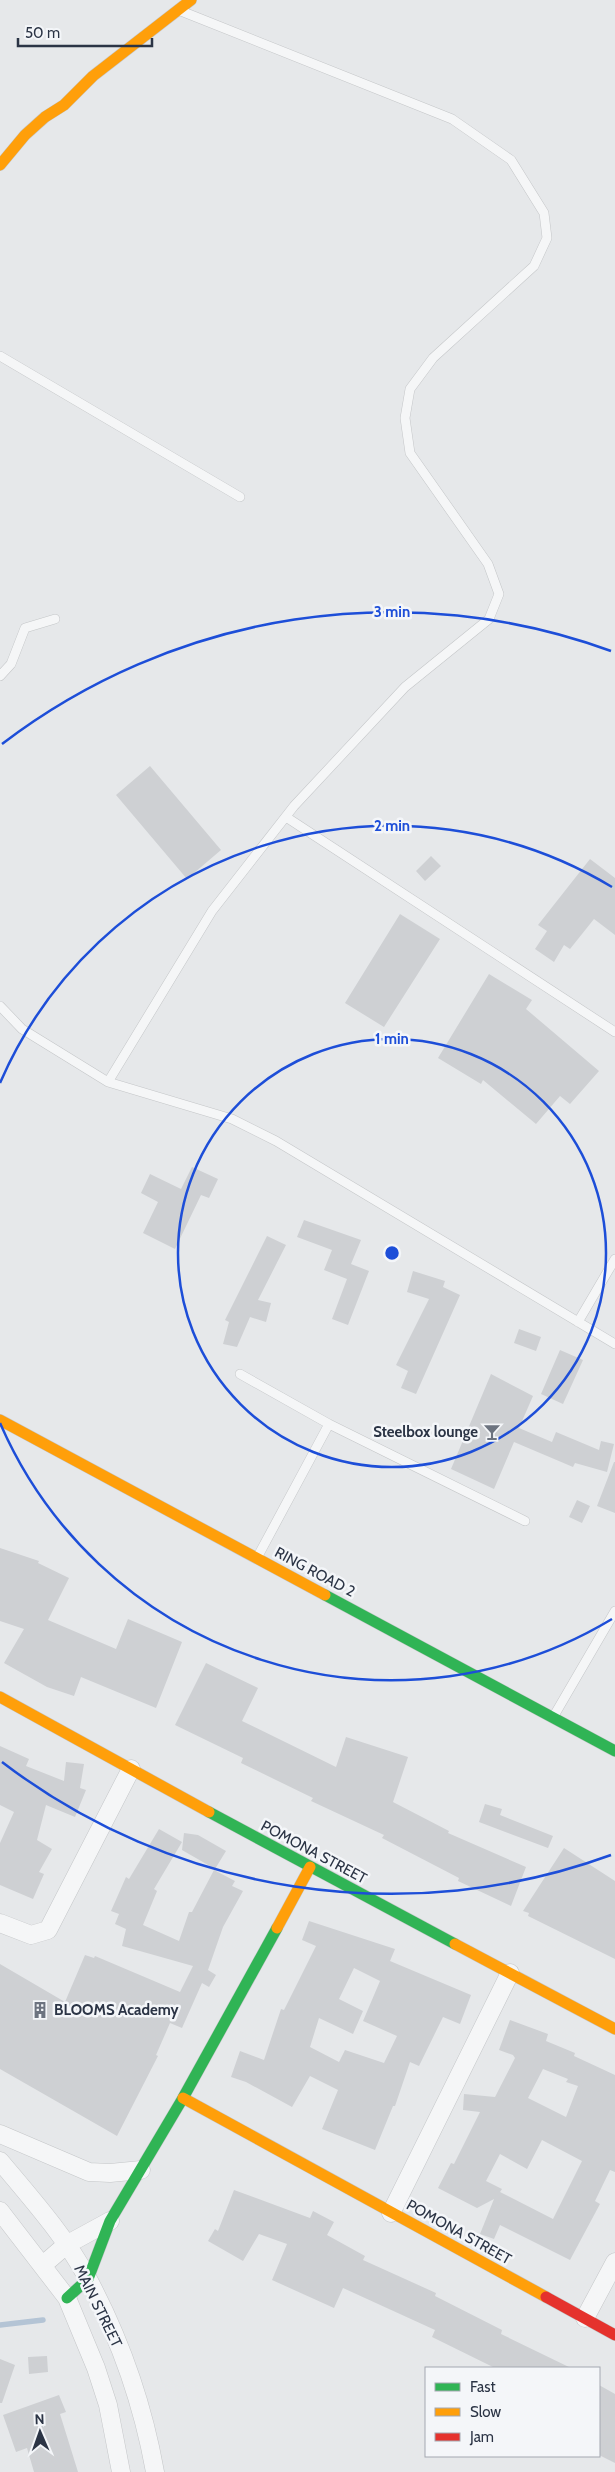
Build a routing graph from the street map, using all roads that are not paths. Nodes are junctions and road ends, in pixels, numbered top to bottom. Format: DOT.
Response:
graph roads {
  1 [pos="191,0"];
  2 [pos="178,10"];
  3 [pos="0,165"];
  4 [pos="0,356"];
  5 [pos="240,497"];
  6 [pos="55,619"];
  7 [pos="0,676"];
  8 [pos="286,817"];
  9 [pos="0,1006"];
  10 [pos="615,1032"];
  11 [pos="108,1082"];
  12 [pos="615,1260"];
  13 [pos="578,1322"];
  14 [pos="615,1344"];
  15 [pos="240,1374"];
  16 [pos="0,1420"];
  17 [pos="329,1424"];
  18 [pos="525,1521"];
  19 [pos="257,1558"];
  20 [pos="615,1611"];
  21 [pos="0,1697"];
  22 [pos="553,1717"];
  23 [pos="615,1751"];
  24 [pos="131,1769"];
  25 [pos="310,1867"];
  26 [pos="0,1923"];
  27 [pos="510,1973"];
  28 [pos="615,2030"];
  29 [pos="182,2098"];
  30 [pos="0,2134"];
  31 [pos="0,2161"];
  32 [pos="141,2170"];
  33 [pos="0,2211"];
  34 [pos="391,2213"];
  35 [pos="110,2221"];
  36 [pos="66,2245"];
  37 [pos="615,2262"];
  38 [pos="42,2265"];
  39 [pos="88,2279"];
  40 [pos="67,2298"];
  41 [pos="585,2318"];
  42 [pos="615,2335"];
  43 [pos="121,2472"];
  44 [pos="155,2472"];
  1 -- 2 [label="street"];
  2 -- 3 [label="street"];
  2 -- 8 [label="lane"];
  4 -- 5 [label="lane"];
  6 -- 7 [label="lane"];
  8 -- 10 [label="lane"];
  8 -- 11 [label="lane"];
  9 -- 11 [label="lane"];
  11 -- 13 [label="lane"];
  12 -- 13 [label="lane"];
  13 -- 14 [label="lane"];
  15 -- 17 [label="lane"];
  16 -- 19 [label="street, RING ROAD 2"];
  17 -- 18 [label="lane"];
  17 -- 19 [label="lane"];
  19 -- 22 [label="street, RING ROAD 2"];
  20 -- 22 [label="lane"];
  21 -- 24 [label="street, POMONA STREET"];
  22 -- 23 [label="street, RING ROAD 2"];
  24 -- 25 [label="street, POMONA STREET"];
  24 -- 26 [label="street"];
  25 -- 27 [label="street, POMONA STREET"];
  25 -- 29 [label="street"];
  27 -- 28 [label="street, POMONA STREET"];
  27 -- 34 [label="street"];
  29 -- 32 [label="street"];
  29 -- 34 [label="street, POMONA STREET"];
  30 -- 32 [label="street"];
  31 -- 36 [label="street, MAIN STREET"];
  32 -- 35 [label="street"];
  33 -- 38 [label="street, MAIN STREET"];
  34 -- 41 [label="street, POMONA STREET"];
  35 -- 36 [label="street"];
  35 -- 39 [label="street"];
  36 -- 38 [label="street"];
  36 -- 39 [label="street, MAIN STREET"];
  37 -- 41 [label="street"];
  38 -- 40 [label="street, MAIN STREET"];
  39 -- 40 [label="street"];
  39 -- 44 [label="street, MAIN STREET"];
  40 -- 43 [label="street, MAIN STREET"];
  41 -- 42 [label="street, POMONA STREET"];
}
